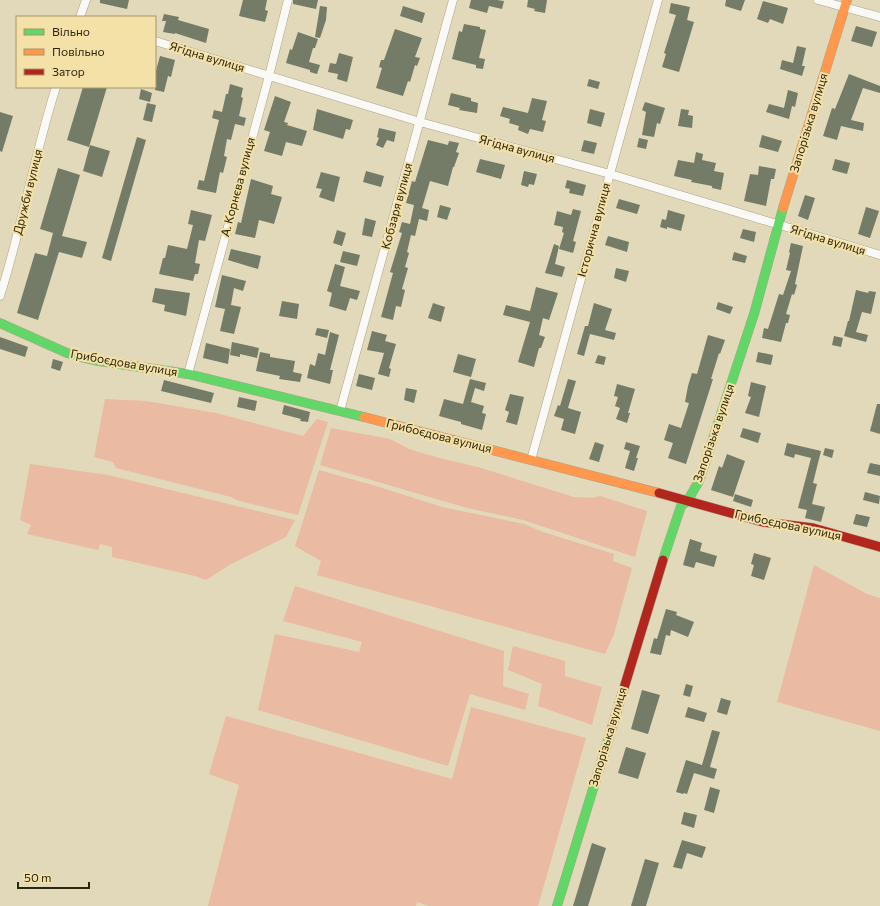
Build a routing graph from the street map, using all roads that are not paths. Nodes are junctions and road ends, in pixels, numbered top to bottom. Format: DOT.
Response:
graph roads {
  1 [pos="86,0"];
  2 [pos="288,0"];
  3 [pos="453,0"];
  4 [pos="658,0"];
  5 [pos="818,0"];
  6 [pos="846,4"];
  7 [pos="80,16"];
  8 [pos="880,17"];
  9 [pos="156,41"];
  10 [pos="269,76"];
  11 [pos="56,88"];
  12 [pos="420,122"];
  13 [pos="610,174"];
  14 [pos="778,224"];
  15 [pos="880,255"];
  16 [pos="0,296"];
  17 [pos="0,323"];
  18 [pos="188,374"];
  19 [pos="340,411"];
  20 [pos="531,460"];
  21 [pos="688,500"];
  22 [pos="880,547"];
  23 [pos="556,906"];
  1 -- 7 [label="street"];
  2 -- 10 [label="street, А. Корнєва вулиця"];
  3 -- 12 [label="street, Кобзаря вулиця"];
  4 -- 13 [label="street, Історична вулиця"];
  5 -- 6 [label="street"];
  6 -- 8 [label="street"];
  6 -- 14 [label="street, Запорізька вулиця"];
  9 -- 10 [label="street, Ягідна вулиця"];
  10 -- 12 [label="street, Ягідна вулиця"];
  10 -- 18 [label="street, А. Корнєва вулиця"];
  11 -- 16 [label="street, Дружби вулиця"];
  12 -- 13 [label="street, Ягідна вулиця"];
  12 -- 19 [label="street, Кобзаря вулиця"];
  13 -- 14 [label="street, Ягідна вулиця"];
  13 -- 20 [label="street, Історична вулиця"];
  14 -- 15 [label="street, Ягідна вулиця"];
  14 -- 21 [label="street, Запорізька вулиця"];
  17 -- 18 [label="street, Грибоєдова вулиця"];
  18 -- 19 [label="street, Грибоєдова вулиця"];
  19 -- 20 [label="street, Грибоєдова вулиця"];
  20 -- 21 [label="street, Грибоєдова вулиця"];
  21 -- 22 [label="street, Грибоєдова вулиця"];
  21 -- 23 [label="street, Запорізька вулиця"];
}
